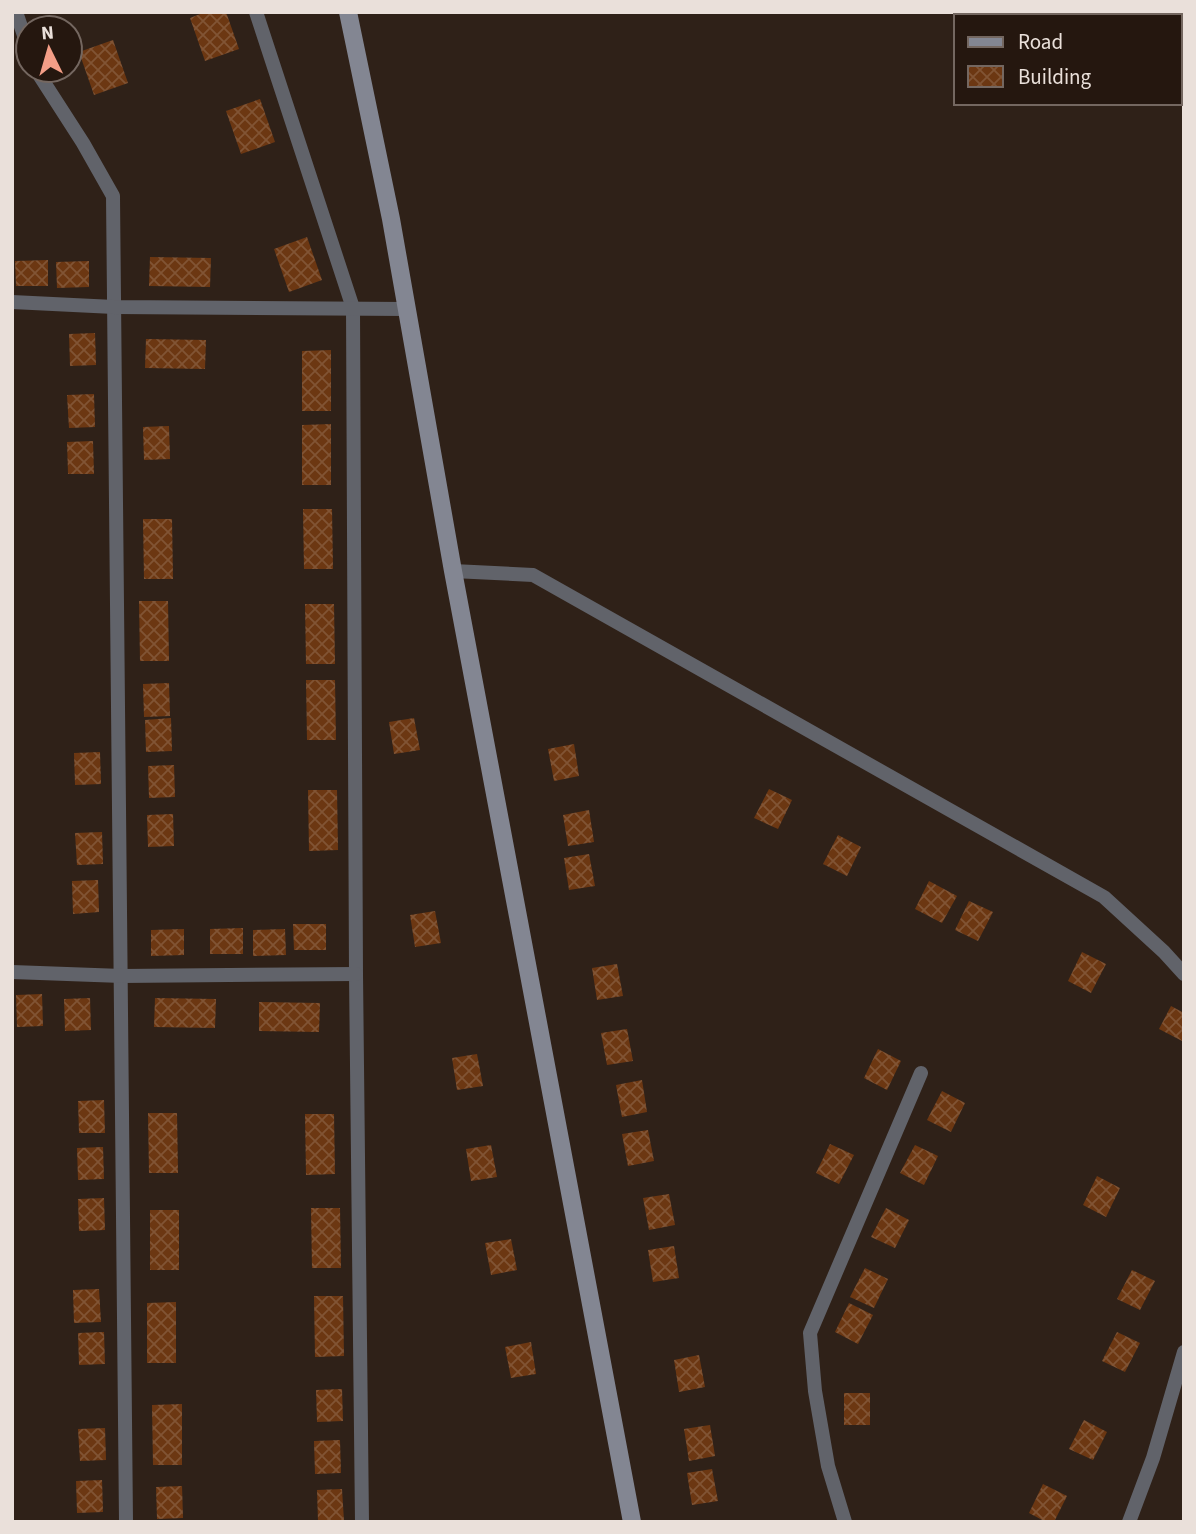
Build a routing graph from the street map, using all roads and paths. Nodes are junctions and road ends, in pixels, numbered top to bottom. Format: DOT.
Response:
graph roads {
  1 [pos="256,12"];
  2 [pos="348,12"];
  3 [pos="45,84"];
  4 [pos="12,302"];
  5 [pos="114,307"];
  6 [pos="353,308"];
  7 [pos="405,309"];
  8 [pos="453,571"];
  9 [pos="12,972"];
  10 [pos="356,974"];
  11 [pos="1184,974"];
  12 [pos="122,976"];
  13 [pos="921,1073"];
  14 [pos="1184,1352"];
  15 [pos="126,1522"];
  16 [pos="362,1522"];
  17 [pos="632,1522"];
  18 [pos="845,1522"];
  19 [pos="1129,1522"];
  1 -- 6 [label="street"];
  2 -- 7 [label="main road"];
  3 -- 5 [label="street"];
  4 -- 5 [label="street"];
  5 -- 6 [label="street"];
  5 -- 12 [label="street"];
  6 -- 7 [label="street"];
  6 -- 10 [label="street"];
  7 -- 8 [label="main road"];
  8 -- 11 [label="street"];
  8 -- 17 [label="main road"];
  9 -- 12 [label="street"];
  10 -- 12 [label="street"];
  10 -- 16 [label="street"];
  12 -- 15 [label="street"];
  13 -- 18 [label="street"];
  14 -- 19 [label="street"];
}
